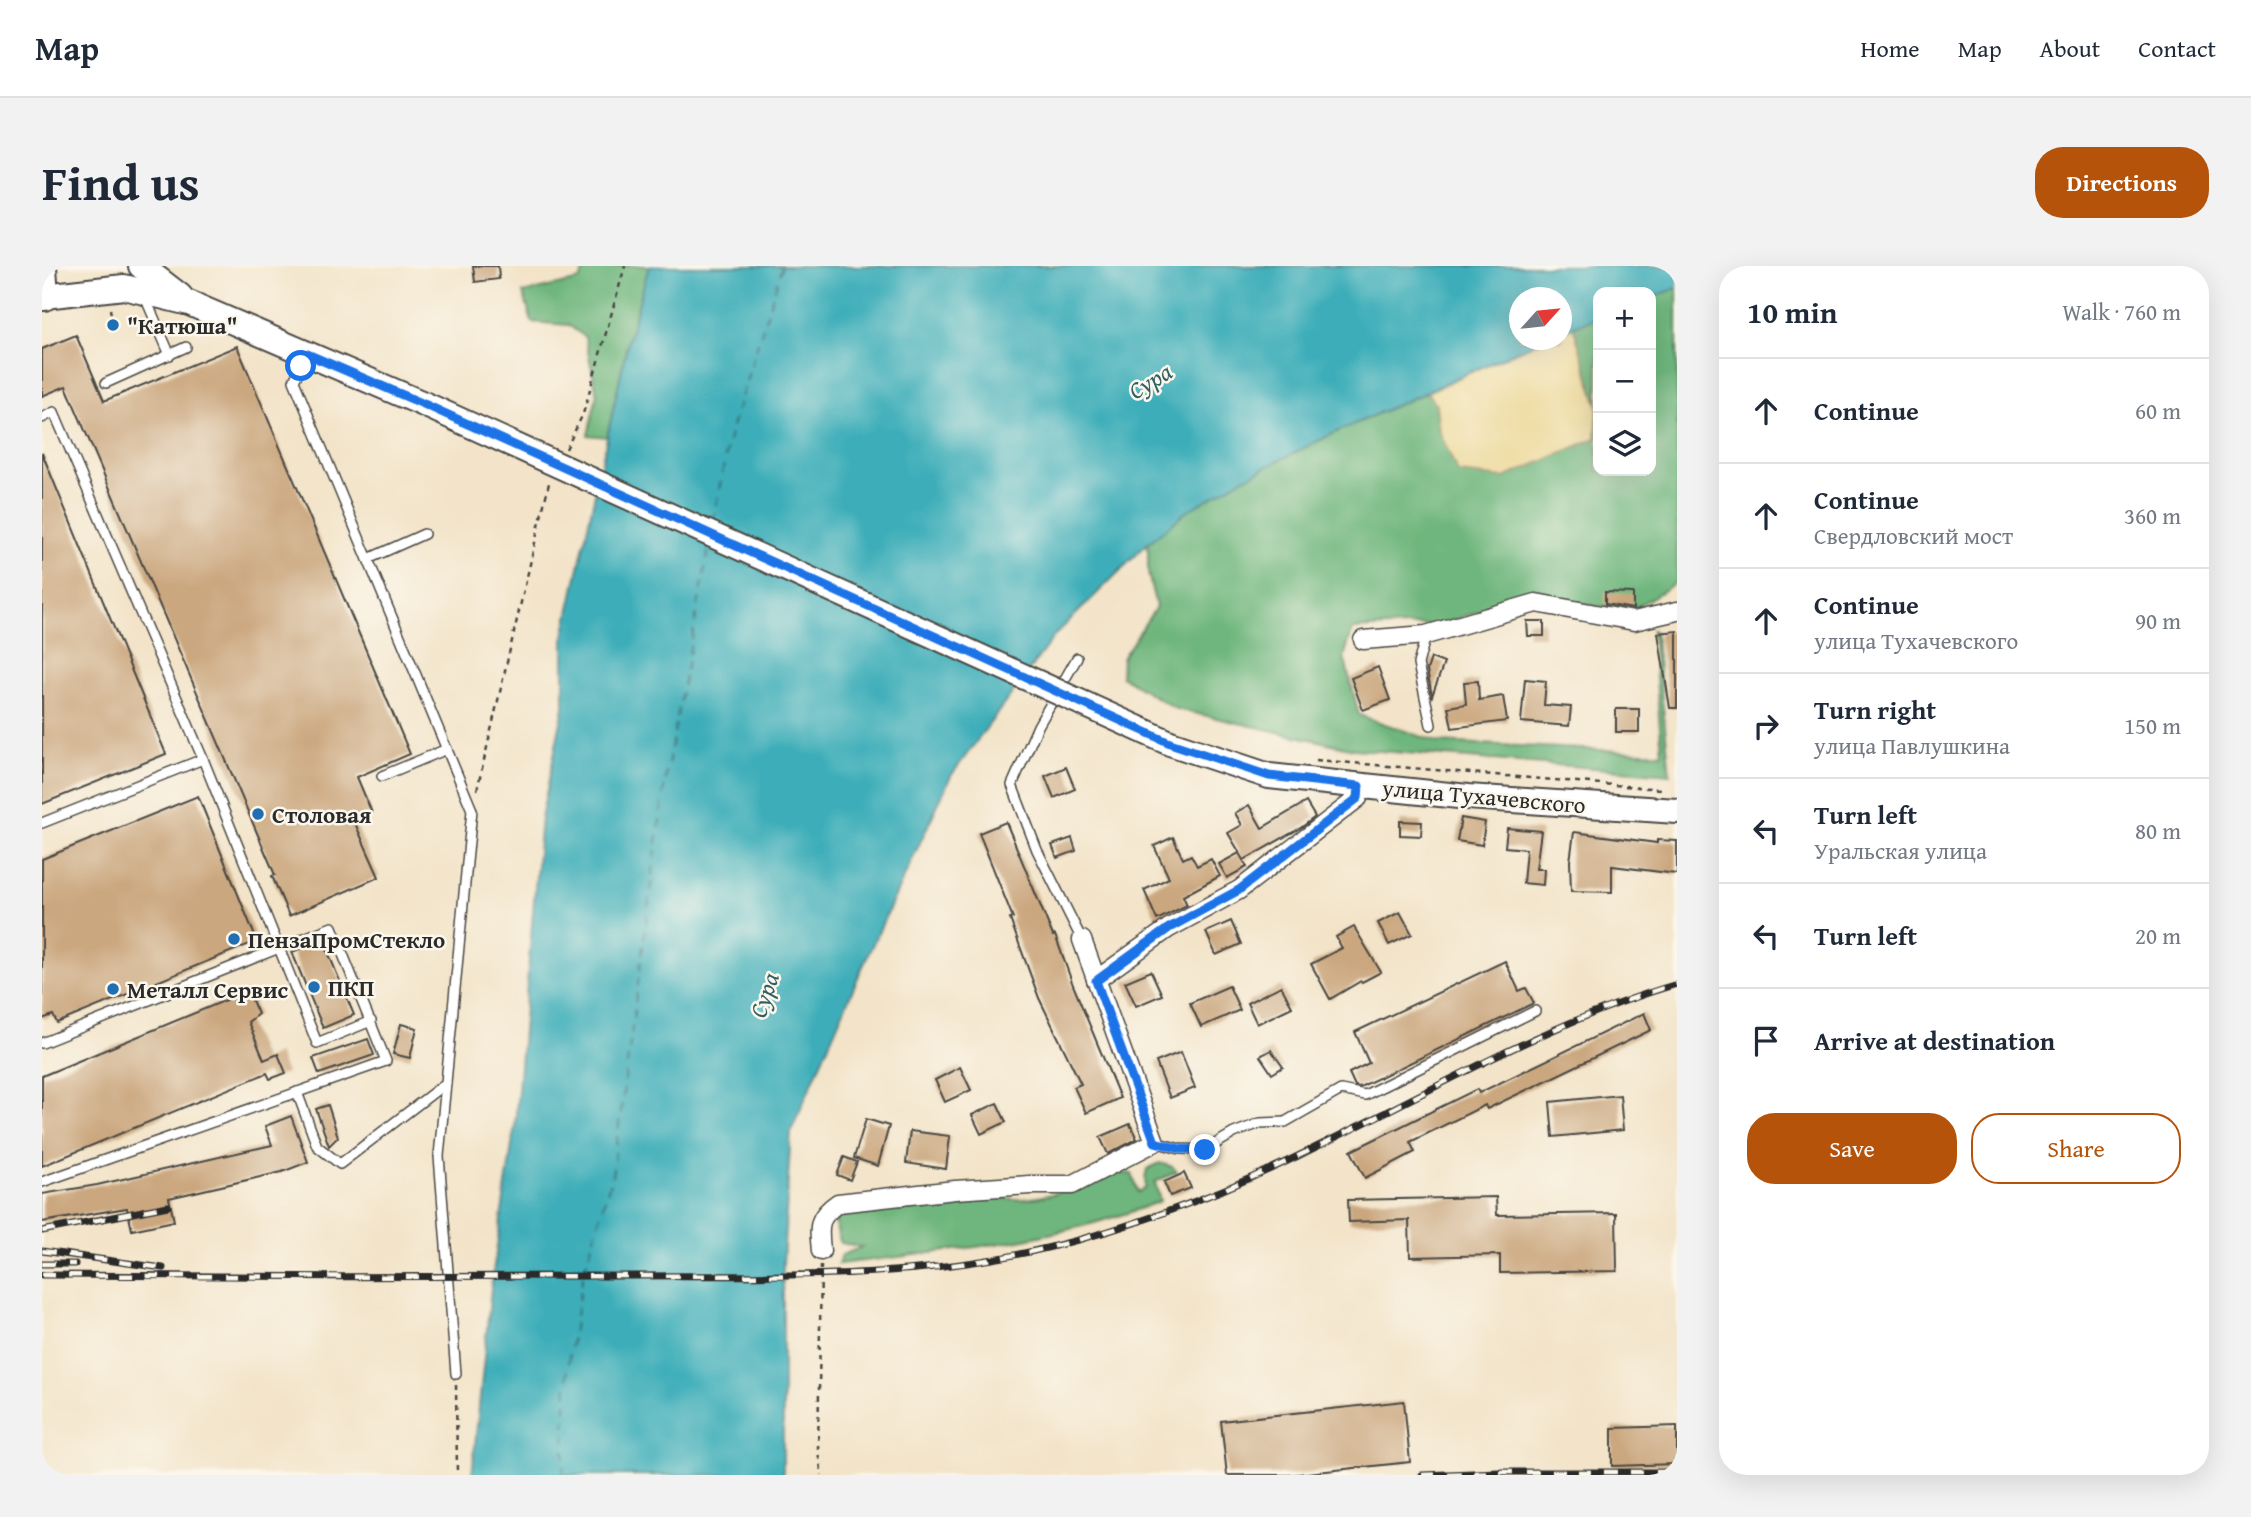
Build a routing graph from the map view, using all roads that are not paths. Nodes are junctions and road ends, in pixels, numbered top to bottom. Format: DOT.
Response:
graph roads {
  1 [pos="141,266"];
  2 [pos="42,267"];
  3 [pos="143,292"];
  4 [pos="43,296"];
  5 [pos="189,303"];
  6 [pos="186,348"];
  7 [pos="307,354"];
  8 [pos="170,355"];
  9 [pos="106,383"];
  10 [pos="42,418"];
  11 [pos="424,534"];
  12 [pos="368,559"];
  13 [pos="1677,611"];
  14 [pos="1426,635"];
  15 [pos="1363,640"];
  16 [pos="1077,658"];
  17 [pos="1430,725"];
  18 [pos="447,750"];
  19 [pos="203,759"];
  20 [pos="382,776"];
  21 [pos="1359,786"];
  22 [pos="1677,811"];
  23 [pos="42,823"];
  24 [pos="1082,940"];
  25 [pos="279,948"];
  26 [pos="1096,981"];
  27 [pos="1535,1011"];
  28 [pos="371,1021"];
  29 [pos="42,1043"];
  30 [pos="446,1083"];
  31 [pos="297,1092"];
  32 [pos="1155,1142"];
  33 [pos="42,1182"];
  34 [pos="821,1251"];
  35 [pos="456,1374"];
  1 -- 5 [label="main road"];
  2 -- 4 [label="main road"];
  3 -- 4 [label="main road"];
  3 -- 5 [label="main road"];
  3 -- 8 [label="lane"];
  5 -- 7 [label="main road, улица Тухачевского"];
  6 -- 8 [label="lane"];
  7 -- 12 [label="lane"];
  7 -- 21 [label="main road, улица Тухачевского, bridge"];
  8 -- 9 [label="lane"];
  10 -- 19 [label="lane"];
  11 -- 12 [label="lane"];
  12 -- 18 [label="lane"];
  13 -- 14 [label="street"];
  14 -- 15 [label="street"];
  14 -- 17 [label="lane"];
  16 -- 24 [label="lane"];
  18 -- 20 [label="lane"];
  18 -- 30 [label="lane"];
  19 -- 23 [label="lane"];
  19 -- 25 [label="lane"];
  21 -- 22 [label="main road, улица Тухачевского"];
  21 -- 26 [label="street"];
  24 -- 26 [label="street"];
  25 -- 28 [label="lane"];
  25 -- 28 [label="lane"];
  25 -- 29 [label="lane"];
  26 -- 32 [label="street"];
  27 -- 32 [label="lane"];
  28 -- 31 [label="lane"];
  30 -- 31 [label="lane"];
  30 -- 35 [label="lane"];
  31 -- 33 [label="lane"];
  32 -- 34 [label="street"];
}
